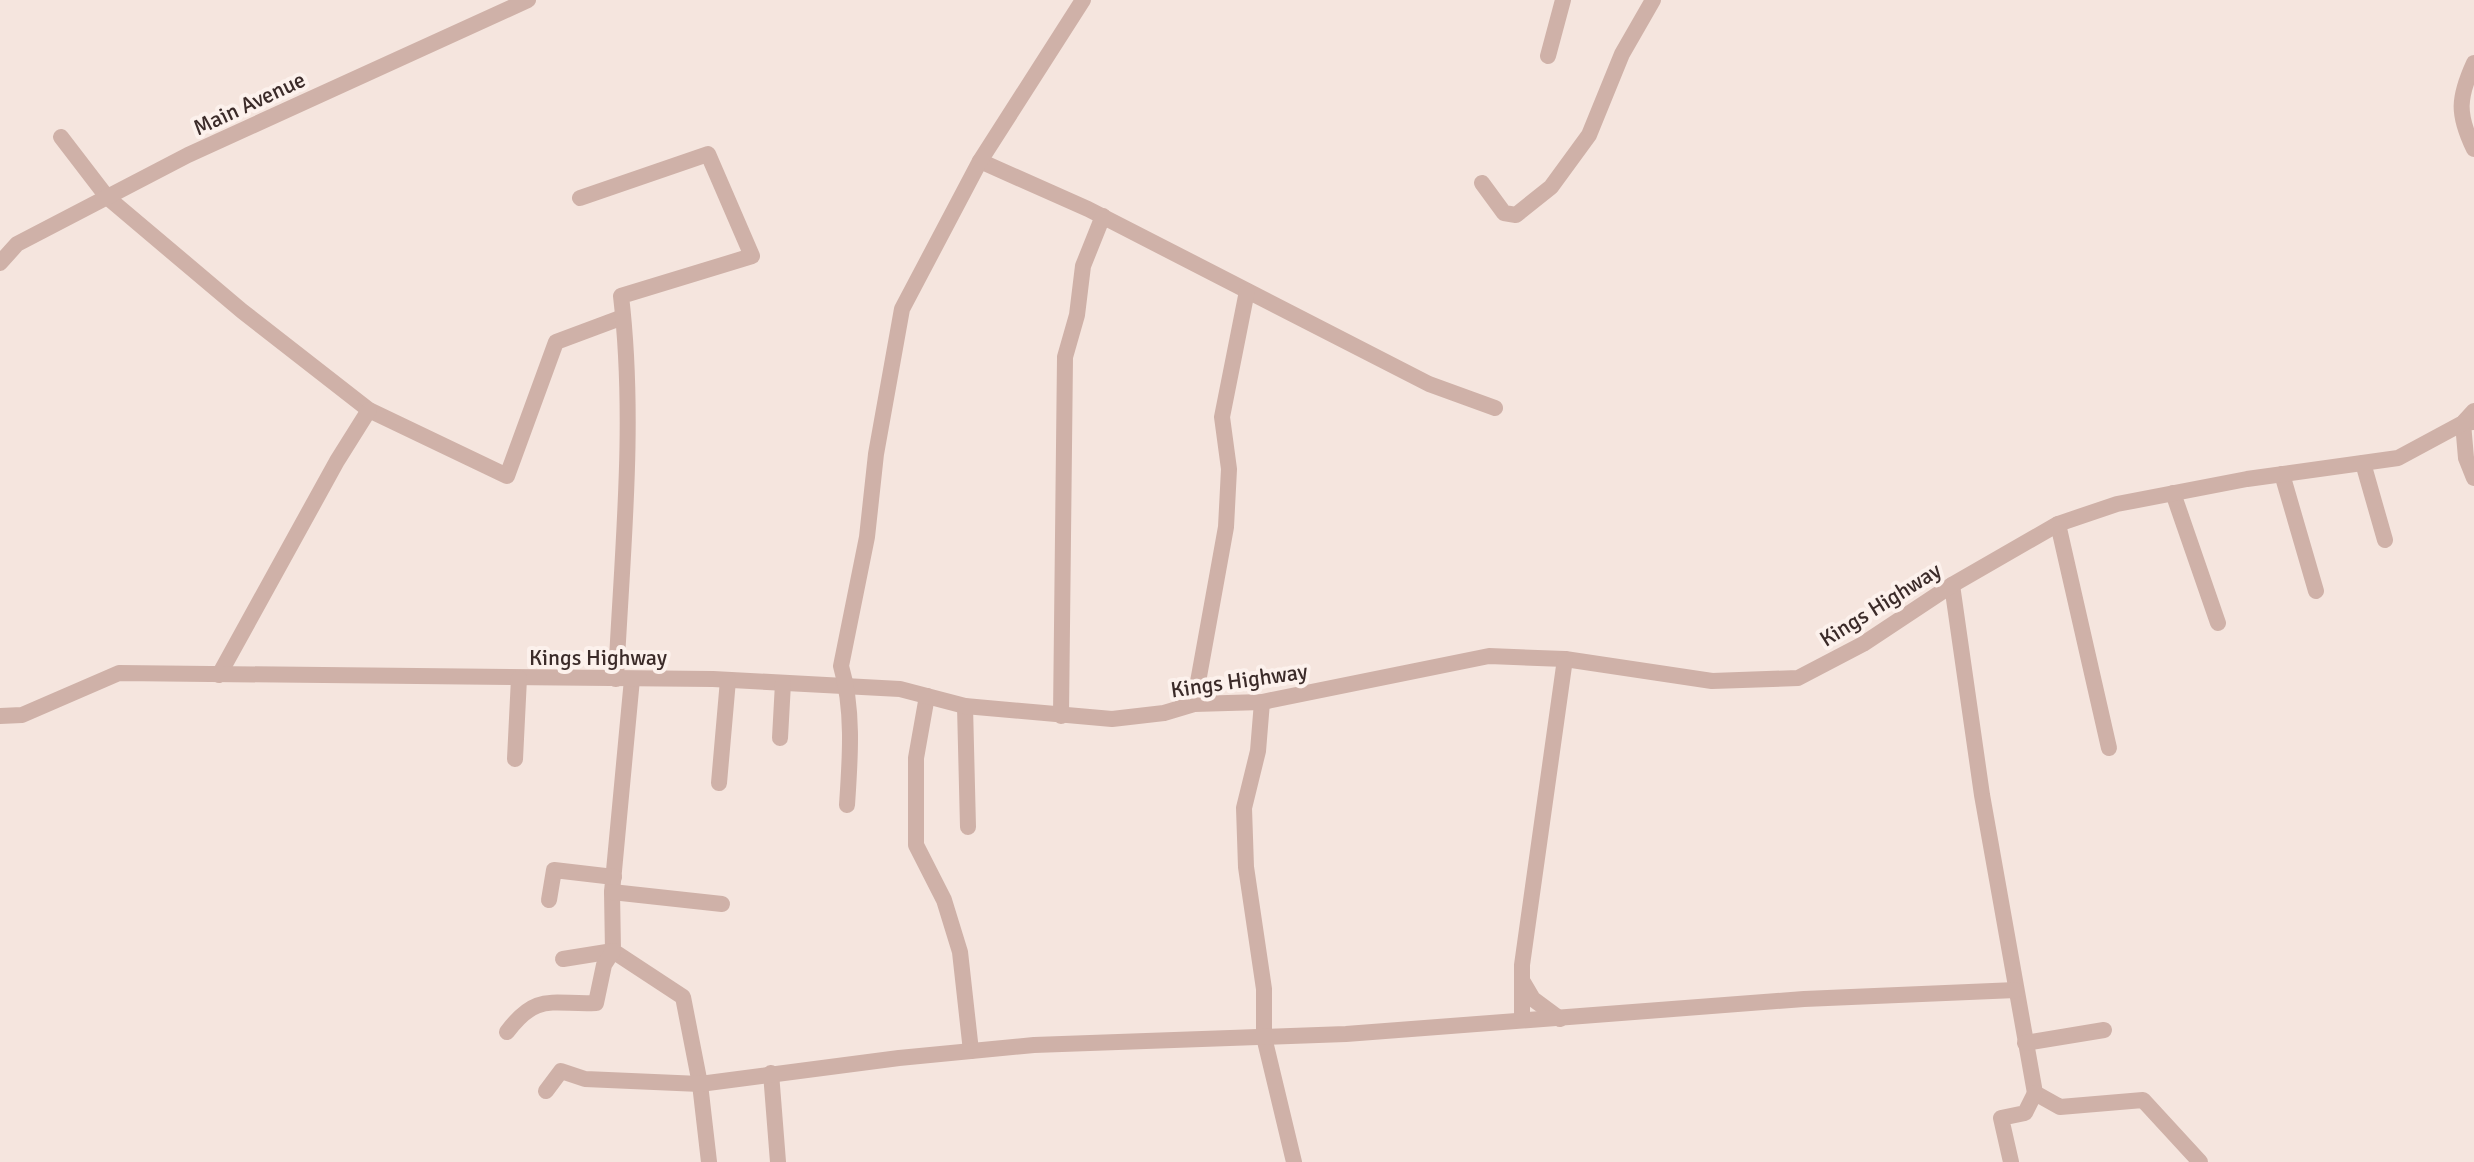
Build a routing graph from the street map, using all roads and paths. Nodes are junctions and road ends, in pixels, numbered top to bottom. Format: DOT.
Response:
graph roads {
  1 [pos="528,0"];
  2 [pos="1083,0"];
  3 [pos="1563,0"];
  4 [pos="1653,0"];
  5 [pos="1548,56"];
  6 [pos="2474,63"];
  7 [pos="61,137"];
  8 [pos="2472,141"];
  9 [pos="980,161"];
  10 [pos="1482,183"];
  11 [pos="107,197"];
  12 [pos="580,198"];
  13 [pos="1103,216"];
  14 [pos="0,263"];
  15 [pos="1247,291"];
  16 [pos="623,317"];
  17 [pos="1495,408"];
  18 [pos="369,410"];
  19 [pos="2470,418"];
  20 [pos="2363,463"];
  21 [pos="2282,474"];
  22 [pos="2474,478"];
  23 [pos="2173,493"];
  24 [pos="2058,524"];
  25 [pos="2385,540"];
  26 [pos="1952,585"];
  27 [pos="2316,591"];
  28 [pos="2218,623"];
  29 [pos="1565,659"];
  30 [pos="219,675"];
  31 [pos="519,678"];
  32 [pos="624,679"];
  33 [pos="728,680"];
  34 [pos="783,683"];
  35 [pos="847,686"];
  36 [pos="927,696"];
  37 [pos="1262,702"];
  38 [pos="1194,704"];
  39 [pos="965,706"];
  40 [pos="0,716"];
  41 [pos="1061,716"];
  42 [pos="780,738"];
  43 [pos="2109,748"];
  44 [pos="515,759"];
  45 [pos="719,783"];
  46 [pos="847,805"];
  47 [pos="968,827"];
  48 [pos="613,884"];
  49 [pos="549,900"];
  50 [pos="722,904"];
  51 [pos="613,951"];
  52 [pos="563,959"];
  53 [pos="1522,981"];
  54 [pos="2016,990"];
  55 [pos="1560,1019"];
  56 [pos="1522,1020"];
  57 [pos="2104,1030"];
  58 [pos="507,1032"];
  59 [pos="1264,1037"];
  60 [pos="2025,1043"];
  61 [pos="971,1051"];
  62 [pos="771,1073"];
  63 [pos="700,1084"];
  64 [pos="546,1091"];
  65 [pos="2035,1093"];
  66 [pos="709,1162"];
  67 [pos="778,1162"];
  68 [pos="1294,1162"];
  69 [pos="2011,1162"];
  70 [pos="2200,1162"];
  1 -- 11 [label="street, Main Avenue"];
  2 -- 9 [label="street"];
  3 -- 5 [label="street"];
  4 -- 10 [label="street"];
  6 -- 8 [label="street"];
  7 -- 11 [label="street"];
  9 -- 13 [label="street"];
  9 -- 35 [label="street"];
  11 -- 14 [label="street, Main Avenue"];
  11 -- 18 [label="street"];
  12 -- 16 [label="street"];
  13 -- 15 [label="street"];
  13 -- 41 [label="street"];
  15 -- 17 [label="street"];
  15 -- 38 [label="street"];
  16 -- 18 [label="street"];
  16 -- 32 [label="street"];
  18 -- 30 [label="street"];
  19 -- 20 [label="street, Kings Highway"];
  19 -- 22 [label="street"];
  20 -- 21 [label="street, Kings Highway"];
  20 -- 25 [label="street"];
  21 -- 23 [label="street, Kings Highway"];
  21 -- 27 [label="street"];
  23 -- 24 [label="street, Kings Highway"];
  23 -- 28 [label="street"];
  24 -- 26 [label="street, Kings Highway"];
  24 -- 43 [label="street"];
  26 -- 29 [label="street, Kings Highway"];
  26 -- 54 [label="street"];
  29 -- 37 [label="street, Kings Highway"];
  29 -- 53 [label="street"];
  30 -- 31 [label="street, Kings Highway"];
  30 -- 40 [label="street, Kings Highway"];
  31 -- 32 [label="street, Kings Highway"];
  31 -- 44 [label="street"];
  32 -- 33 [label="street, Kings Highway"];
  32 -- 48 [label="street"];
  33 -- 34 [label="street, Kings Highway"];
  33 -- 45 [label="street"];
  34 -- 35 [label="street, Kings Highway"];
  34 -- 42 [label="street"];
  35 -- 36 [label="street, Kings Highway"];
  35 -- 46 [label="street"];
  36 -- 39 [label="street, Kings Highway"];
  36 -- 61 [label="street"];
  37 -- 38 [label="street, Kings Highway"];
  37 -- 59 [label="street"];
  38 -- 41 [label="street, Kings Highway"];
  39 -- 41 [label="street, Kings Highway"];
  39 -- 47 [label="street"];
  48 -- 49 [label="street"];
  48 -- 50 [label="street"];
  48 -- 51 [label="street"];
  51 -- 52 [label="street"];
  51 -- 58 [label="street"];
  51 -- 63 [label="street"];
  53 -- 55 [label="street"];
  53 -- 56 [label="street"];
  54 -- 55 [label="street"];
  54 -- 60 [label="street"];
  55 -- 56 [label="street"];
  56 -- 59 [label="street"];
  57 -- 60 [label="street"];
  59 -- 61 [label="street"];
  59 -- 68 [label="street"];
  60 -- 65 [label="street"];
  61 -- 62 [label="street"];
  62 -- 63 [label="street"];
  62 -- 67 [label="street"];
  63 -- 64 [label="street"];
  63 -- 66 [label="street"];
  65 -- 69 [label="street"];
  65 -- 70 [label="street"];
}
